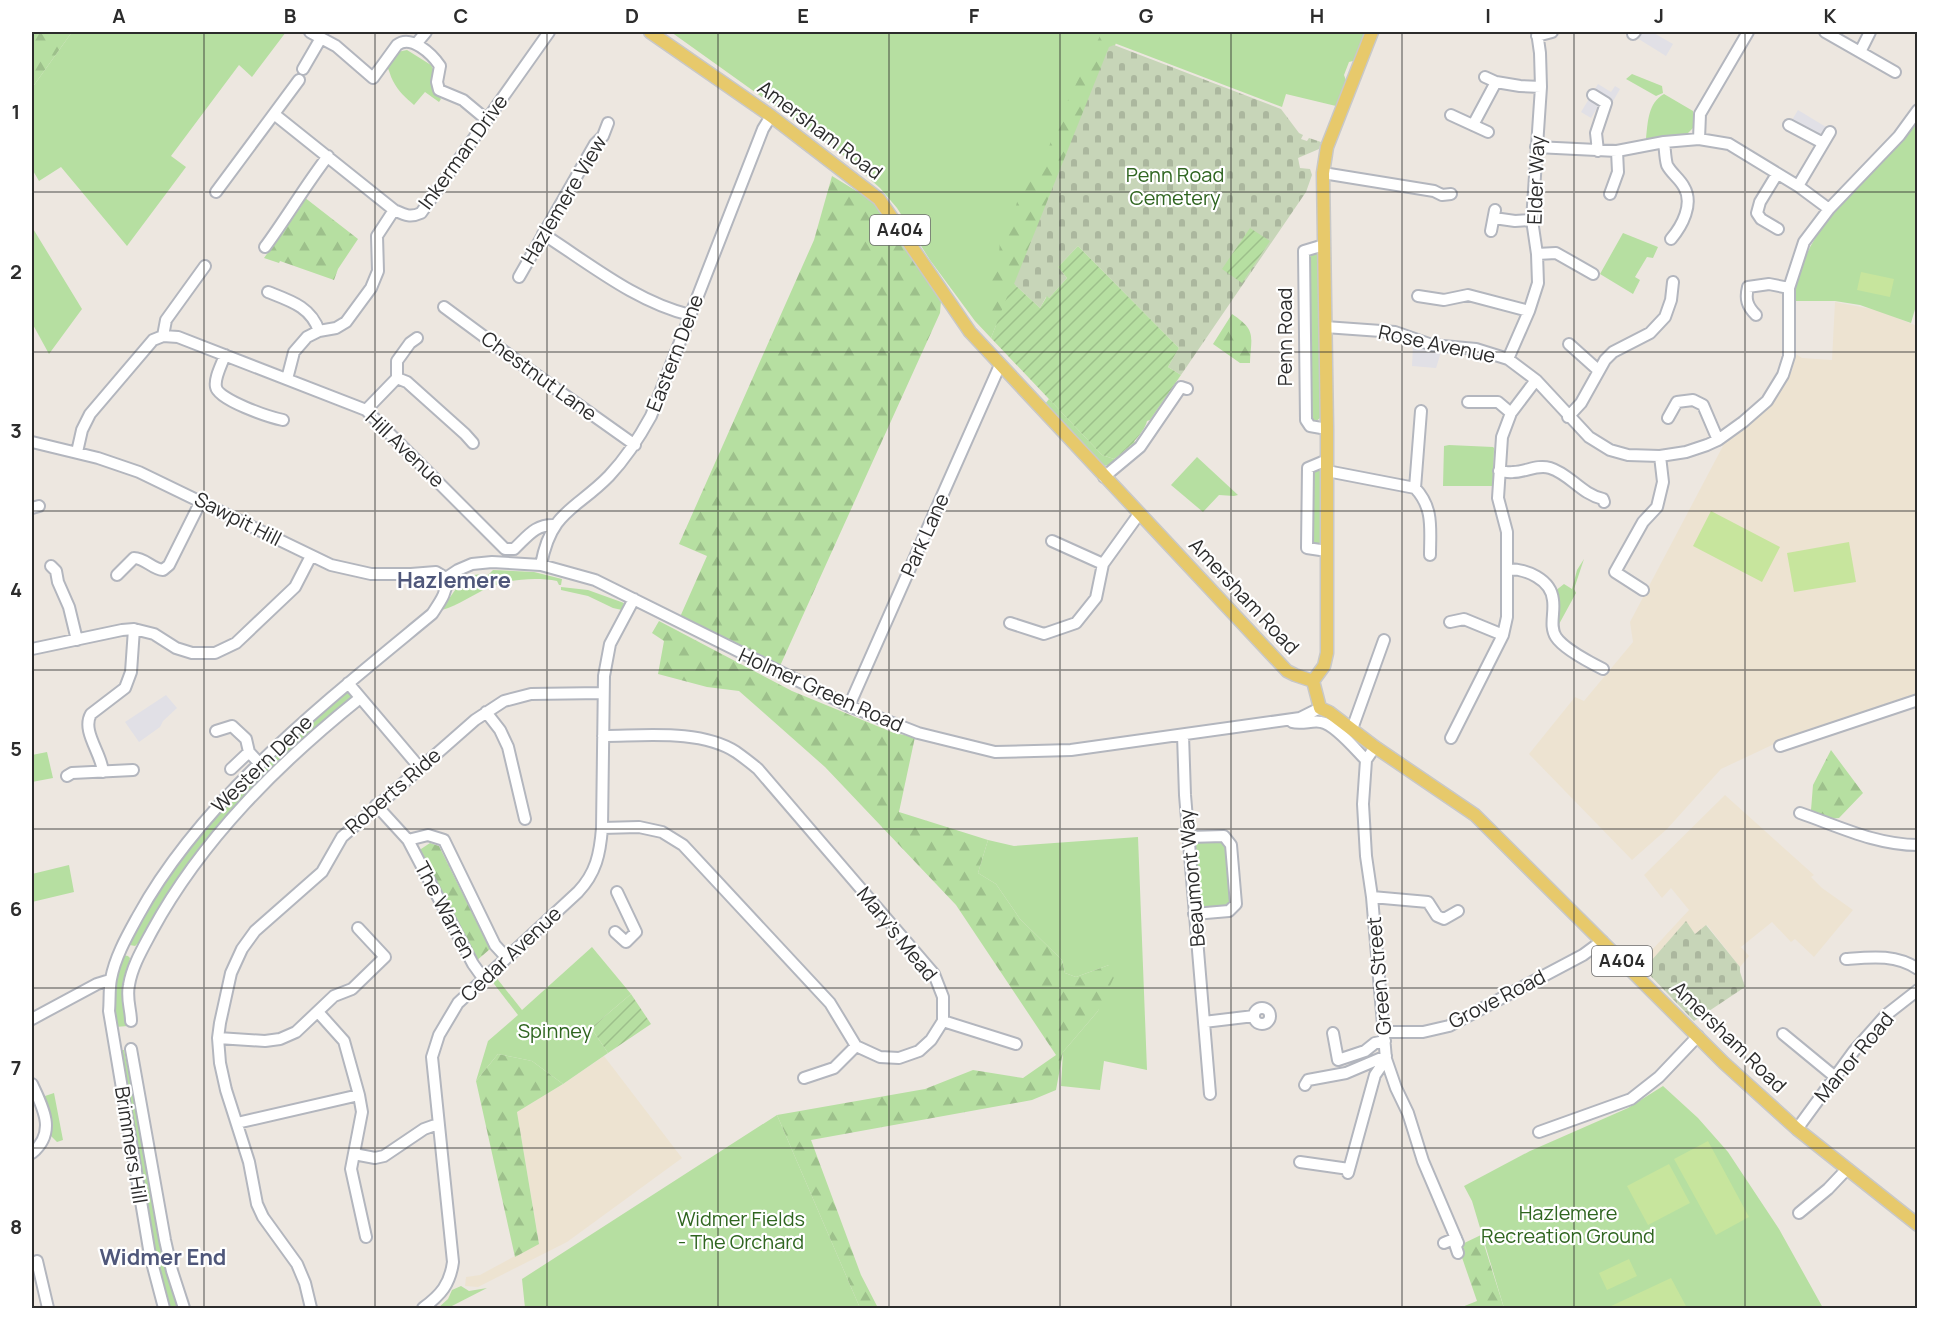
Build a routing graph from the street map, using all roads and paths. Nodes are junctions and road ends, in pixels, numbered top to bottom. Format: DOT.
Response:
graph roads {
  1 [pos="310,32"];
  2 [pos="426,32"];
  3 [pos="549,32"];
  4 [pos="650,32"];
  5 [pos="1372,32"];
  6 [pos="1552,32"];
  7 [pos="1748,32"];
  8 [pos="1825,32"];
  9 [pos="1870,32"];
  10 [pos="1537,34"];
  11 [pos="321,38"];
  12 [pos="416,44"];
  13 [pos="1860,52"];
  14 [pos="303,69"];
  15 [pos="1895,72"];
  16 [pos="1485,77"];
  17 [pos="299,80"];
  18 [pos="1496,82"];
  19 [pos="1541,87"];
  20 [pos="1593,95"];
  21 [pos="1917,110"];
  22 [pos="274,114"];
  23 [pos="1451,115"];
  24 [pos="771,116"];
  25 [pos="488,120"];
  26 [pos="608,123"];
  27 [pos="1473,125"];
  28 [pos="1789,125"];
  29 [pos="1488,132"];
  30 [pos="1830,132"];
  31 [pos="1699,139"];
  32 [pos="1664,142"];
  33 [pos="1823,143"];
  34 [pos="1536,147"];
  35 [pos="1598,151"];
  36 [pos="1617,151"];
  37 [pos="328,156"];
  38 [pos="1323,173"];
  39 [pos="1778,174"];
  40 [pos="1798,186"];
  41 [pos="216,192"];
  42 [pos="1451,194"];
  43 [pos="1610,194"];
  44 [pos="1828,209"];
  45 [pos="394,210"];
  46 [pos="1532,220"];
  47 [pos="1778,229"];
  48 [pos="1491,231"];
  49 [pos="543,234"];
  50 [pos="1671,239"];
  51 [pos="1324,245"];
  52 [pos="265,248"];
  53 [pos="1537,254"];
  54 [pos="205,266"];
  55 [pos="1593,274"];
  56 [pos="519,277"];
  57 [pos="1673,282"];
  58 [pos="1789,288"];
  59 [pos="268,292"];
  60 [pos="1418,296"];
  61 [pos="444,307"];
  62 [pos="1529,311"];
  63 [pos="690,315"];
  64 [pos="1756,315"];
  65 [pos="1325,327"];
  66 [pos="319,331"];
  67 [pos="164,336"];
  68 [pos="417,338"];
  69 [pos="1569,344"];
  70 [pos="225,355"];
  71 [pos="1508,359"];
  72 [pos="1000,365"];
  73 [pos="1598,370"];
  74 [pos="397,378"];
  75 [pos="286,379"];
  76 [pos="1536,380"];
  77 [pos="1187,389"];
  78 [pos="1468,402"];
  79 [pos="366,410"];
  80 [pos="1421,411"];
  81 [pos="1511,413"];
  82 [pos="1568,417"];
  83 [pos="1668,418"];
  84 [pos="283,420"];
  85 [pos="1327,429"];
  86 [pos="1718,440"];
  87 [pos="32,442"];
  88 [pos="473,443"];
  89 [pos="635,445"];
  90 [pos="76,452"];
  91 [pos="1660,456"];
  92 [pos="1327,466"];
  93 [pos="1499,471"];
  94 [pos="1104,477"];
  95 [pos="1415,488"];
  96 [pos="201,501"];
  97 [pos="1604,502"];
  98 [pos="1139,514"];
  99 [pos="555,525"];
  100 [pos="1052,540"];
  101 [pos="1327,551"];
  102 [pos="1430,555"];
  103 [pos="311,556"];
  104 [pos="1102,564"];
  105 [pos="541,565"];
  106 [pos="51,566"];
  107 [pos="1508,569"];
  108 [pos="117,575"];
  109 [pos="446,578"];
  110 [pos="1643,590"];
  111 [pos="634,599"];
  112 [pos="1450,622"];
  113 [pos="1010,624"];
  114 [pos="134,629"];
  115 [pos="1503,635"];
  116 [pos="77,640"];
  117 [pos="1384,640"];
  118 [pos="32,649"];
  119 [pos="1603,669"];
  120 [pos="1313,681"];
  121 [pos="348,684"];
  122 [pos="603,693"];
  123 [pos="360,698"];
  124 [pos="1917,700"];
  125 [pos="849,706"];
  126 [pos="1320,708"];
  127 [pos="486,712"];
  128 [pos="1290,720"];
  129 [pos="1352,729"];
  130 [pos="216,730"];
  131 [pos="1183,735"];
  132 [pos="603,736"];
  133 [pos="1450,738"];
  134 [pos="1780,746"];
  135 [pos="1375,747"];
  136 [pos="249,752"];
  137 [pos="1366,760"];
  138 [pos="260,764"];
  139 [pos="420,768"];
  140 [pos="231,769"];
  141 [pos="133,770"];
  142 [pos="103,772"];
  143 [pos="67,776"];
  144 [pos="376,805"];
  145 [pos="1800,813"];
  146 [pos="525,819"];
  147 [pos="602,828"];
  148 [pos="1188,837"];
  149 [pos="408,840"];
  150 [pos="1917,844"];
  151 [pos="617,892"];
  152 [pos="1372,897"];
  153 [pos="1458,911"];
  154 [pos="1194,914"];
  155 [pos="358,928"];
  156 [pos="615,932"];
  157 [pos="1602,941"];
  158 [pos="121,948"];
  159 [pos="138,957"];
  160 [pos="506,957"];
  161 [pos="1846,959"];
  162 [pos="1917,969"];
  163 [pos="483,978"];
  164 [pos="110,980"];
  165 [pos="1917,990"];
  166 [pos="318,1012"];
  167 [pos="33,1015"];
  168 [pos="1254,1016"];
  169 [pos="131,1021"];
  170 [pos="943,1021"];
  171 [pos="1204,1022"];
  172 [pos="1333,1033"];
  173 [pos="1783,1034"];
  174 [pos="1698,1036"];
  175 [pos="1384,1037"];
  176 [pos="219,1038"];
  177 [pos="1016,1044"];
  178 [pos="856,1046"];
  179 [pos="131,1048"];
  180 [pos="1386,1058"];
  181 [pos="1834,1076"];
  182 [pos="804,1078"];
  183 [pos="32,1084"];
  184 [pos="1305,1085"];
  185 [pos="1210,1094"];
  186 [pos="359,1095"];
  187 [pos="237,1123"];
  188 [pos="438,1124"];
  189 [pos="1797,1129"];
  190 [pos="1539,1132"];
  191 [pos="32,1153"];
  192 [pos="354,1154"];
  193 [pos="1300,1162"];
  194 [pos="1846,1170"];
  195 [pos="1799,1212"];
  196 [pos="1917,1225"];
  197 [pos="366,1237"];
  198 [pos="1456,1238"];
  199 [pos="1444,1243"];
  200 [pos="1458,1253"];
  201 [pos="36,1269"];
  202 [pos="48,1308"];
  203 [pos="164,1308"];
  204 [pos="184,1308"];
  205 [pos="311,1308"];
  206 [pos="423,1308"];
  1 -- 11 [label="street"];
  2 -- 12 [label="street"];
  3 -- 25 [label="street, Inkerman Drive"];
  4 -- 24 [label="main road, Amersham Road / A404"];
  5 -- 38 [label="main road, Penn Road"];
  6 -- 10 [label="street"];
  7 -- 31 [label="street"];
  8 -- 13 [label="street"];
  9 -- 13 [label="street"];
  10 -- 19 [label="street, Elder Way"];
  11 -- 12 [label="street"];
  11 -- 14 [label="street"];
  12 -- 25 [label="street"];
  13 -- 15 [label="street"];
  16 -- 18 [label="street"];
  17 -- 22 [label="street"];
  18 -- 19 [label="street"];
  18 -- 27 [label="street"];
  19 -- 34 [label="street, Elder Way"];
  20 -- 35 [label="street"];
  21 -- 44 [label="street, Rose Avenue"];
  22 -- 37 [label="street, Inkerman Drive"];
  22 -- 41 [label="street"];
  23 -- 27 [label="street"];
  24 -- 63 [label="street, Eastern Dene"];
  24 -- 72 [label="main road, Amersham Road / A404"];
  25 -- 45 [label="street, Inkerman Drive"];
  26 -- 49 [label="street, Hazlemere View"];
  27 -- 29 [label="street"];
  28 -- 33 [label="street"];
  30 -- 33 [label="street"];
  31 -- 32 [label="street"];
  31 -- 39 [label="street"];
  32 -- 36 [label="street"];
  32 -- 50 [label="street"];
  33 -- 40 [label="street"];
  34 -- 35 [label="street"];
  34 -- 46 [label="street, Elder Way"];
  35 -- 36 [label="street"];
  36 -- 43 [label="street"];
  37 -- 45 [label="street, Inkerman Drive"];
  37 -- 52 [label="street"];
  38 -- 42 [label="street"];
  38 -- 51 [label="main road, Penn Road"];
  39 -- 40 [label="street"];
  39 -- 47 [label="street"];
  40 -- 44 [label="street"];
  44 -- 58 [label="street, Rose Avenue"];
  45 -- 66 [label="street"];
  46 -- 48 [label="street"];
  46 -- 53 [label="street, Elder Way"];
  49 -- 56 [label="street, Hazlemere View"];
  49 -- 63 [label="street"];
  51 -- 65 [label="main road, Penn Road"];
  51 -- 85 [label="street, Penn Road"];
  53 -- 55 [label="street"];
  53 -- 62 [label="street, Elder Way"];
  54 -- 67 [label="street"];
  57 -- 73 [label="street"];
  58 -- 64 [label="street"];
  58 -- 86 [label="street, Rose Avenue"];
  59 -- 66 [label="street"];
  60 -- 62 [label="street"];
  61 -- 89 [label="street, Chestnut Lane"];
  62 -- 71 [label="street, Elder Way"];
  63 -- 89 [label="street, Eastern Dene"];
  65 -- 71 [label="street, Rose Avenue"];
  65 -- 85 [label="main road, Penn Road"];
  66 -- 75 [label="street"];
  67 -- 70 [label="street, Hill Avenue"];
  67 -- 90 [label="street"];
  68 -- 74 [label="street"];
  69 -- 73 [label="street"];
  70 -- 75 [label="street, Hill Avenue"];
  70 -- 84 [label="street"];
  71 -- 76 [label="street, Rose Avenue"];
  72 -- 94 [label="main road, Amersham Road / A404"];
  72 -- 125 [label="street, Park Lane"];
  73 -- 82 [label="street"];
  74 -- 79 [label="street"];
  74 -- 88 [label="street"];
  75 -- 79 [label="street, Hill Avenue"];
  76 -- 81 [label="street"];
  76 -- 82 [label="street, Rose Avenue"];
  77 -- 94 [label="street"];
  78 -- 81 [label="street"];
  79 -- 99 [label="street, Hill Avenue"];
  80 -- 95 [label="street"];
  81 -- 93 [label="street"];
  82 -- 91 [label="street, Rose Avenue"];
  83 -- 86 [label="street"];
  85 -- 92 [label="main road, Penn Road"];
  86 -- 91 [label="street, Rose Avenue"];
  87 -- 90 [label="street, Sawpit Hill"];
  89 -- 99 [label="street, Eastern Dene"];
  90 -- 96 [label="street, Sawpit Hill"];
  91 -- 110 [label="street"];
  92 -- 95 [label="street"];
  92 -- 101 [label="main road, Penn Road"];
  92 -- 101 [label="street"];
  93 -- 97 [label="street"];
  93 -- 107 [label="street"];
  94 -- 98 [label="main road, Amersham Road / A404"];
  95 -- 102 [label="street"];
  96 -- 103 [label="street, Sawpit Hill"];
  96 -- 108 [label="street"];
  98 -- 104 [label="street"];
  98 -- 120 [label="main road, Amersham Road / A404"];
  99 -- 105 [label="street, Eastern Dene"];
  100 -- 104 [label="street"];
  101 -- 120 [label="main road, Penn Road"];
  103 -- 109 [label="street, Sawpit Hill"];
  103 -- 114 [label="street"];
  104 -- 113 [label="street"];
  105 -- 109 [label="street, Holmer Green Road"];
  105 -- 111 [label="street, Holmer Green Road"];
  106 -- 116 [label="street"];
  107 -- 115 [label="street"];
  107 -- 119 [label="street"];
  109 -- 121 [label="street, Western Dene"];
  111 -- 122 [label="street, Cedar Avenue"];
  111 -- 125 [label="street, Holmer Green Road"];
  112 -- 115 [label="street"];
  114 -- 116 [label="street"];
  114 -- 142 [label="street"];
  115 -- 133 [label="street"];
  116 -- 118 [label="street"];
  117 -- 129 [label="street"];
  120 -- 126 [label="main road"];
  121 -- 123 [label="street"];
  121 -- 138 [label="street, Western Dene"];
  122 -- 127 [label="street, Roberts Ride"];
  122 -- 132 [label="street, Cedar Avenue"];
  123 -- 139 [label="street"];
  123 -- 159 [label="street"];
  124 -- 134 [label="street"];
  125 -- 131 [label="street, Holmer Green Road"];
  126 -- 128 [label="street, Holmer Green Road"];
  126 -- 129 [label="main road, Amersham Road / A404"];
  127 -- 139 [label="street, Roberts Ride"];
  127 -- 146 [label="street"];
  128 -- 131 [label="street, Holmer Green Road"];
  128 -- 137 [label="street"];
  129 -- 135 [label="main road, Amersham Road / A404"];
  130 -- 136 [label="street"];
  131 -- 148 [label="street, Beaumont Way"];
  132 -- 147 [label="street, Cedar Avenue"];
  132 -- 170 [label="street, Mary's Mead"];
  135 -- 137 [label="street"];
  135 -- 157 [label="main road, Amersham Road / A404"];
  136 -- 138 [label="street"];
  136 -- 140 [label="street"];
  137 -- 152 [label="street, Green Street"];
  138 -- 158 [label="street, Western Dene"];
  139 -- 144 [label="street, Roberts Ride"];
  141 -- 142 [label="street"];
  142 -- 143 [label="street"];
  144 -- 149 [label="street, The Warren"];
  144 -- 176 [label="street, Roberts Ride"];
  145 -- 150 [label="street"];
  147 -- 160 [label="street, Cedar Avenue"];
  147 -- 178 [label="street"];
  148 -- 154 [label="street, Beaumont Way"];
  148 -- 154 [label="street"];
  149 -- 160 [label="street, The Warren"];
  149 -- 163 [label="street, The Warren"];
  151 -- 156 [label="street"];
  152 -- 153 [label="street"];
  152 -- 175 [label="street, Green Street"];
  154 -- 171 [label="street, Beaumont Way"];
  155 -- 166 [label="street"];
  157 -- 174 [label="main road, Amersham Road / A404"];
  157 -- 175 [label="street, Grove Road"];
  158 -- 159 [label="street"];
  158 -- 164 [label="street, Western Dene"];
  159 -- 169 [label="street"];
  160 -- 163 [label="street, Cedar Avenue"];
  161 -- 162 [label="street"];
  163 -- 188 [label="street, Cedar Avenue"];
  164 -- 167 [label="street"];
  164 -- 203 [label="street, Brimmers Hill"];
  165 -- 181 [label="street, Manor Road"];
  166 -- 176 [label="street"];
  166 -- 186 [label="street"];
  168 -- 171 [label="street"];
  170 -- 177 [label="street"];
  170 -- 178 [label="street"];
  171 -- 185 [label="street, Beaumont Way"];
  172 -- 175 [label="street"];
  173 -- 181 [label="street"];
  174 -- 189 [label="main road, Amersham Road / A404"];
  174 -- 190 [label="street"];
  175 -- 180 [label="street, Green Street"];
  176 -- 187 [label="street, Roberts Ride"];
  178 -- 182 [label="street"];
  179 -- 204 [label="street"];
  180 -- 184 [label="street"];
  180 -- 193 [label="street"];
  180 -- 198 [label="street, Green Street"];
  181 -- 189 [label="street, Manor Road"];
  183 -- 191 [label="street"];
  186 -- 187 [label="street"];
  186 -- 192 [label="street"];
  187 -- 205 [label="street, Roberts Ride"];
  188 -- 192 [label="street"];
  188 -- 206 [label="street, Cedar Avenue"];
  189 -- 194 [label="main road, Amersham Road / A404"];
  192 -- 197 [label="street"];
  194 -- 195 [label="street"];
  194 -- 196 [label="main road, Amersham Road / A404"];
  198 -- 199 [label="street"];
  198 -- 200 [label="street, Green Street"];
  201 -- 202 [label="street"];
}
